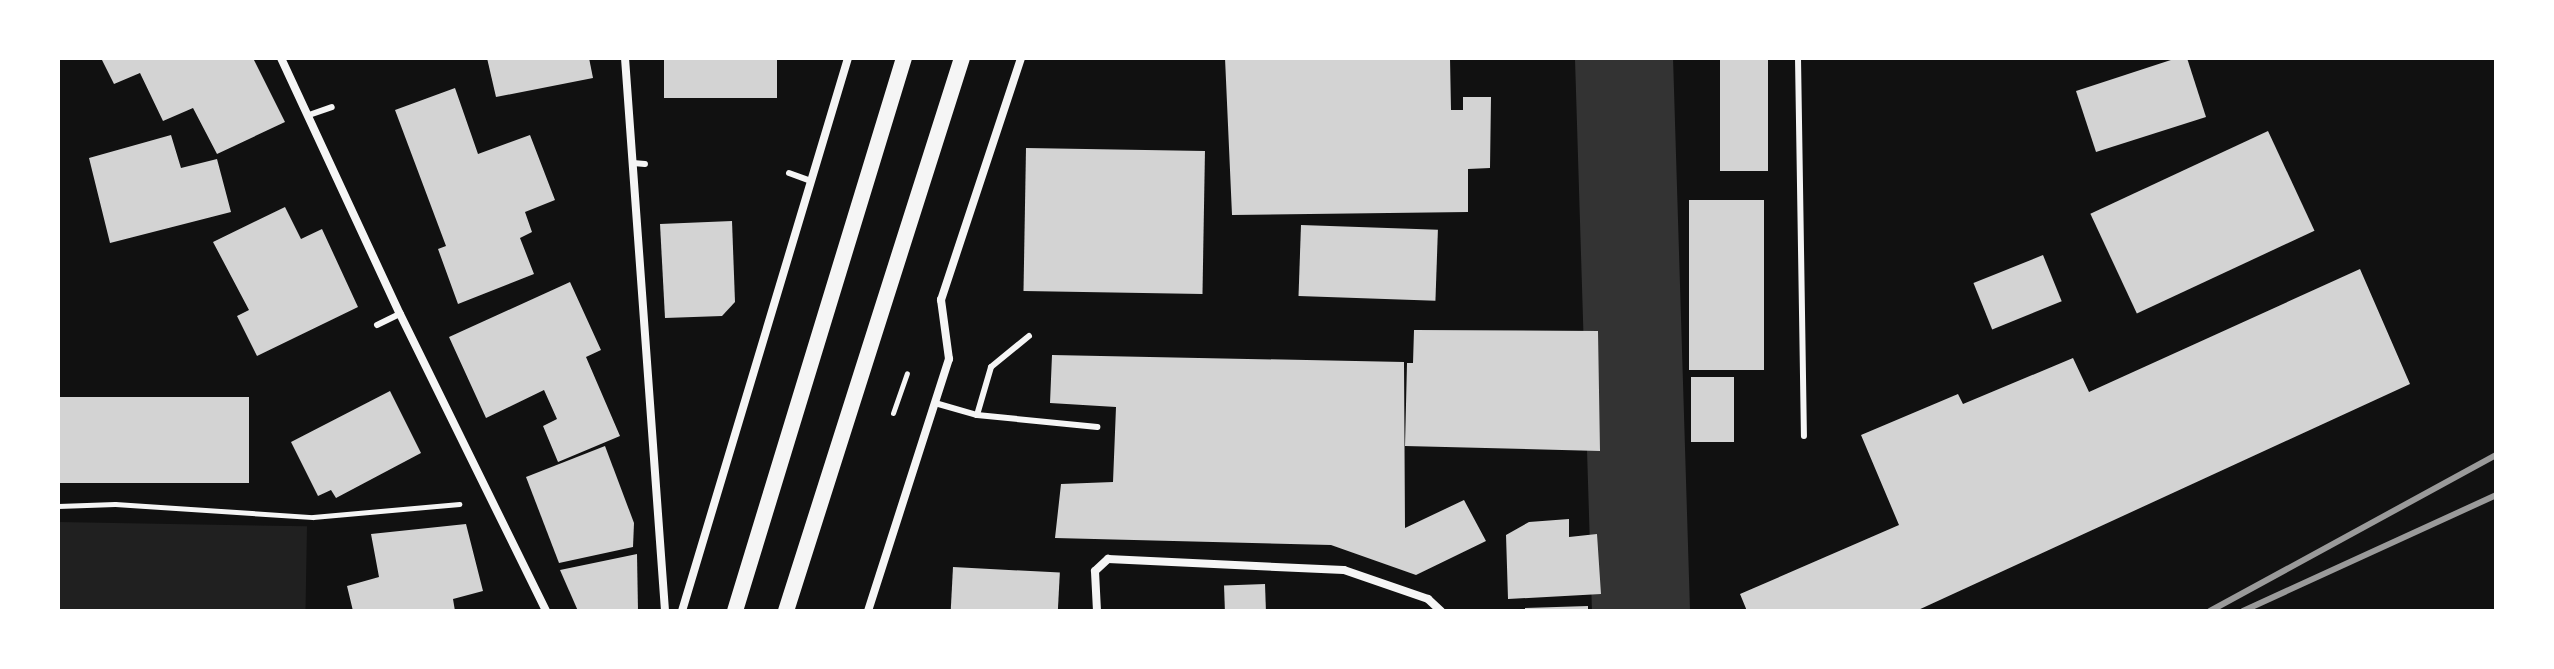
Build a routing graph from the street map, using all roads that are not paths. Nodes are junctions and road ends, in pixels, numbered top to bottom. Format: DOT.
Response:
graph roads {
  1 [pos="281,58"];
  2 [pos="625,58"];
  3 [pos="848,58"];
  4 [pos="904,58"];
  5 [pos="962,58"];
  6 [pos="1021,58"];
  7 [pos="1798,58"];
  8 [pos="332,107"];
  9 [pos="309,115"];
  10 [pos="633,163"];
  11 [pos="645,164"];
  12 [pos="789,173"];
  13 [pos="811,181"];
  14 [pos="400,314"];
  15 [pos="377,325"];
  16 [pos="1029,336"];
  17 [pos="935,403"];
  18 [pos="977,415"];
  19 [pos="1097,427"];
  20 [pos="1804,436"];
  21 [pos="736,606"];
  22 [pos="546,611"];
  23 [pos="665,611"];
  24 [pos="682,611"];
  25 [pos="786,611"];
  26 [pos="868,611"];
  27 [pos="1097,611"];
  28 [pos="1441,611"];
  1 -- 9 [label="street"];
  2 -- 10 [label="street"];
  3 -- 13 [label="street"];
  4 -- 21 [label="main road"];
  5 -- 25 [label="main road"];
  6 -- 17 [label="street"];
  7 -- 20 [label="lane"];
  8 -- 9 [label="lane"];
  9 -- 14 [label="street"];
  10 -- 11 [label="lane"];
  10 -- 23 [label="street"];
  12 -- 13 [label="lane"];
  13 -- 24 [label="street"];
  14 -- 15 [label="lane"];
  14 -- 22 [label="street"];
  16 -- 18 [label="lane"];
  17 -- 18 [label="lane"];
  17 -- 26 [label="street"];
  18 -- 19 [label="lane"];
  27 -- 28 [label="street"];
}
